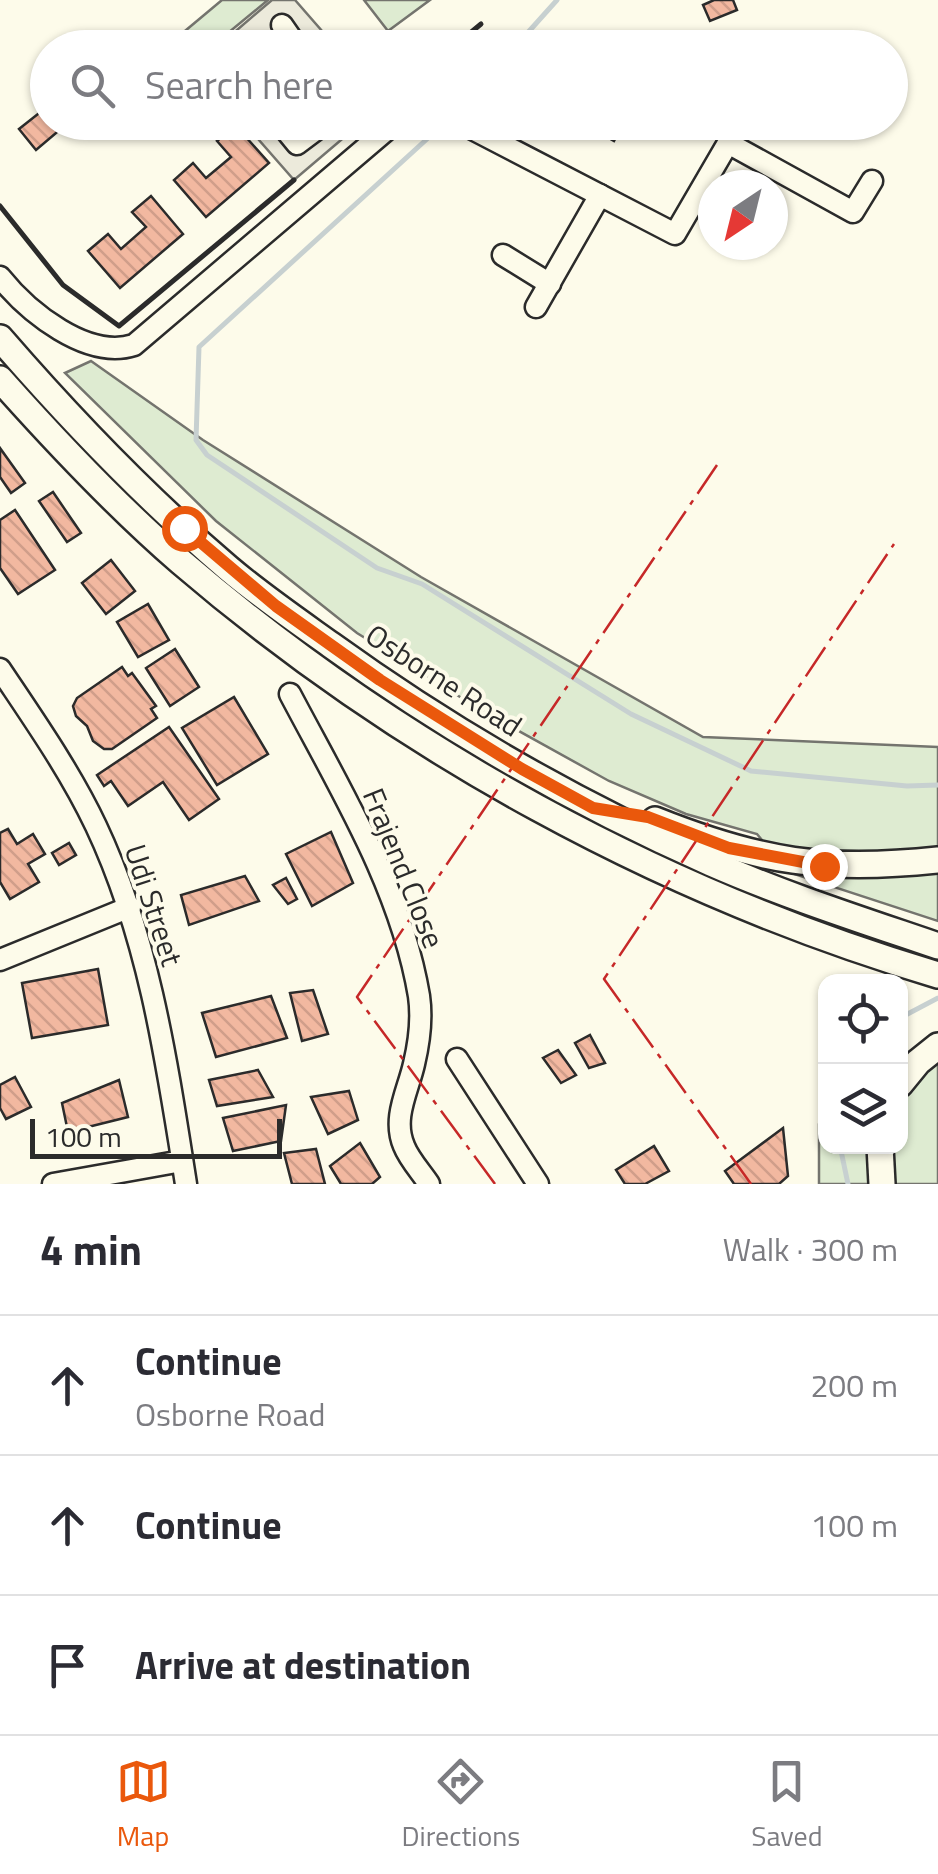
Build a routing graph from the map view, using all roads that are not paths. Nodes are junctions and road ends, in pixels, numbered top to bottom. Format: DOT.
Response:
graph roads {
  1 [pos="282,25"];
  2 [pos="285,30"];
  3 [pos="375,140"];
  4 [pos="494,140"];
  5 [pos="872,181"];
  6 [pos="600,195"];
  7 [pos="502,255"];
  8 [pos="0,277"];
  9 [pos="550,284"];
  10 [pos="536,307"];
  11 [pos="0,338"];
  12 [pos="0,380"];
  13 [pos="0,669"];
  14 [pos="290,694"];
  15 [pos="593,808"];
  16 [pos="938,860"];
  17 [pos="130,907"];
  18 [pos="938,946"];
  19 [pos="0,960"];
  20 [pos="938,976"];
  21 [pos="938,1046"];
  22 [pos="457,1059"];
  23 [pos="908,1074"];
  24 [pos="880,1154"];
  25 [pos="182,1162"];
  26 [pos="52,1184"];
  27 [pos="186,1184"];
  28 [pos="430,1184"];
  29 [pos="538,1184"];
  30 [pos="882,1184"];
  1 -- 2 [label="street"];
  3 -- 8 [label="street"];
  4 -- 6 [label="street"];
  5 -- 6 [label="street"];
  6 -- 9 [label="street"];
  7 -- 9 [label="street"];
  9 -- 10 [label="street"];
  11 -- 15 [label="main road, Osborne Road"];
  12 -- 20 [label="main road, Osborne Road"];
  13 -- 17 [label="street, Udi Street"];
  14 -- 28 [label="street, Frajend Close"];
  15 -- 16 [label="main road"];
  15 -- 18 [label="main road, Osborne Road"];
  17 -- 19 [label="street"];
  17 -- 25 [label="street, Udi Street"];
  21 -- 23 [label="main road"];
  22 -- 29 [label="street"];
  24 -- 30 [label="main road"];
  25 -- 26 [label="street"];
  25 -- 27 [label="street, Udi Street"];
}
